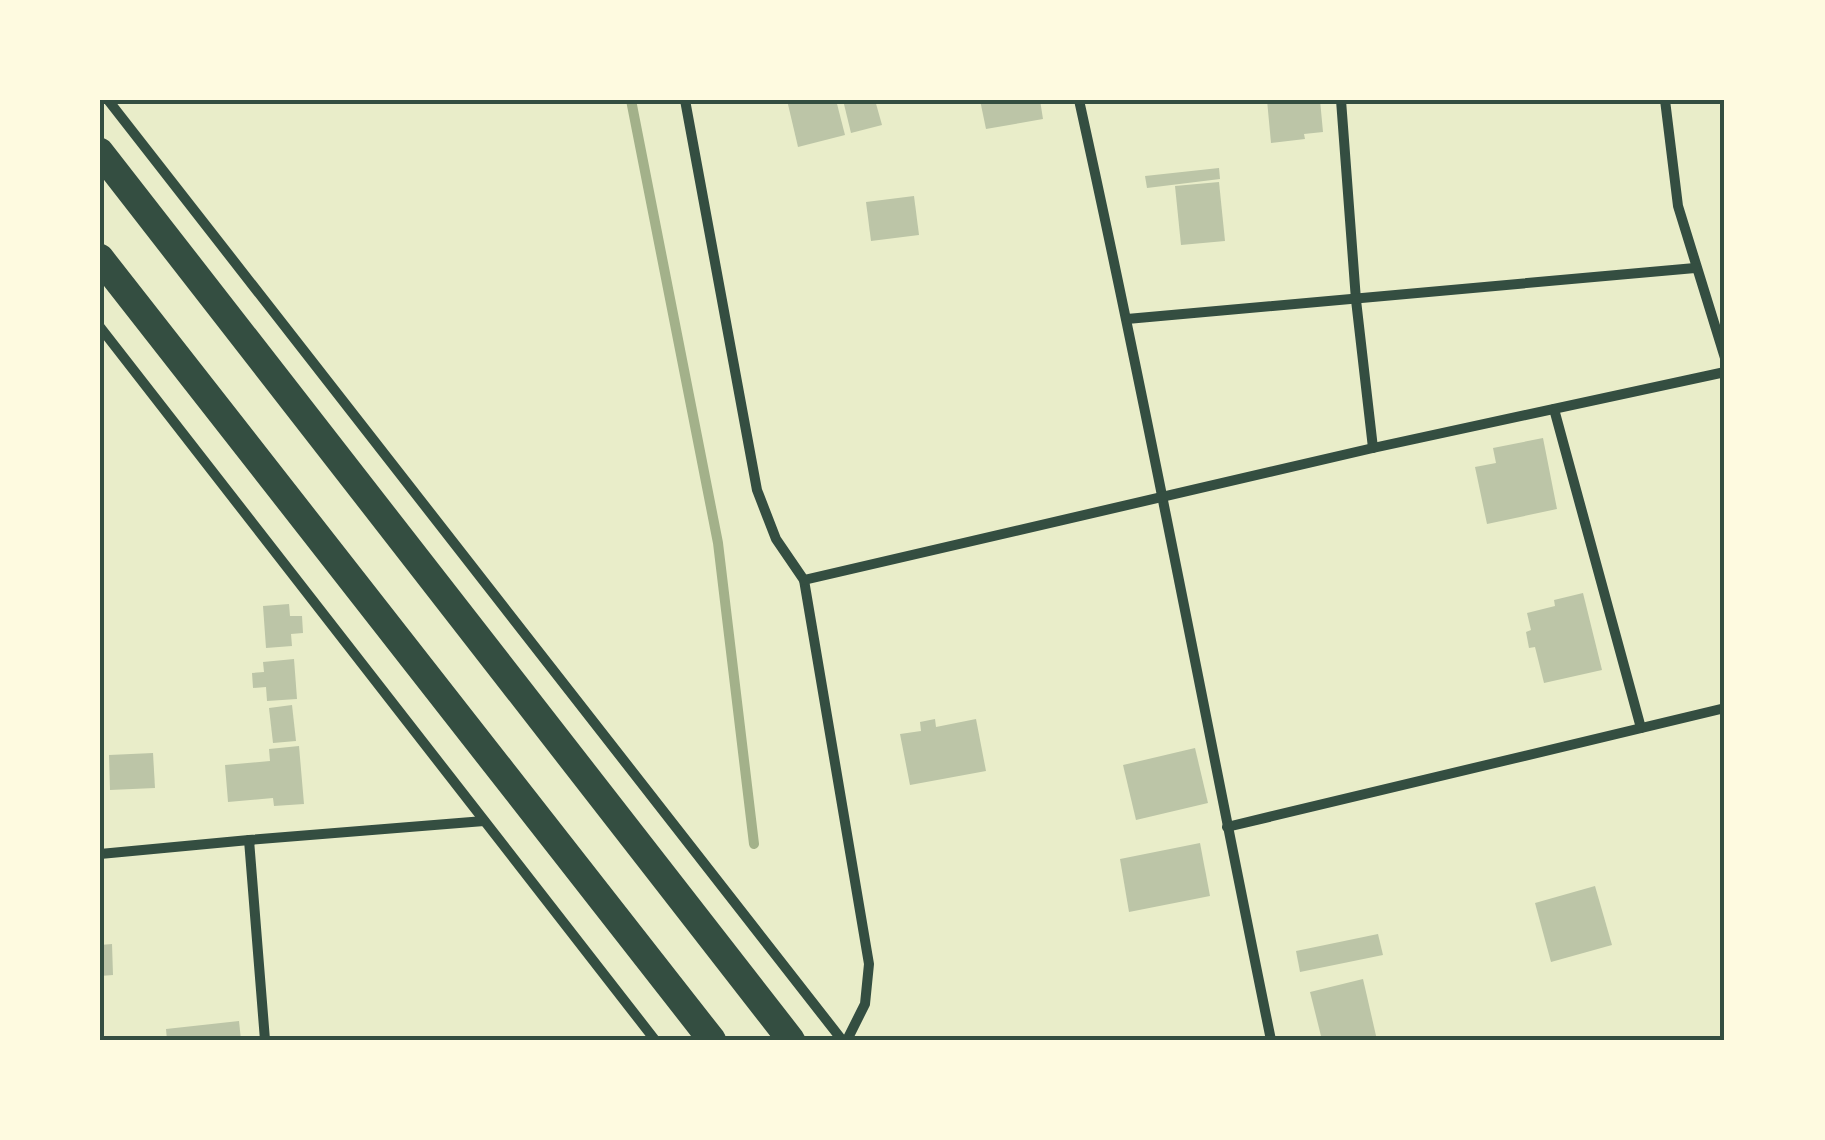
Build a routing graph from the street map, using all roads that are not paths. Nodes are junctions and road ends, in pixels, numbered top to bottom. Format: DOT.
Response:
graph roads {
  1 [pos="108,100"];
  2 [pos="685,100"];
  3 [pos="1079,100"];
  4 [pos="1342,100"];
  5 [pos="1665,100"];
  6 [pos="100,152"];
  7 [pos="100,258"];
  8 [pos="1696,268"];
  9 [pos="1356,300"];
  10 [pos="1128,319"];
  11 [pos="100,327"];
  12 [pos="1725,358"];
  13 [pos="1725,372"];
  14 [pos="1554,409"];
  15 [pos="1373,448"];
  16 [pos="1160,497"];
  17 [pos="804,580"];
  18 [pos="1725,708"];
  19 [pos="1641,728"];
  20 [pos="484,821"];
  21 [pos="1227,827"];
  22 [pos="249,840"];
  23 [pos="100,854"];
  24 [pos="266,1040"];
  25 [pos="655,1040"];
  26 [pos="712,1040"];
  27 [pos="791,1040"];
  28 [pos="844,1040"];
  29 [pos="1271,1040"];
  1 -- 28 [label="street"];
  2 -- 17 [label="street"];
  3 -- 10 [label="street"];
  4 -- 9 [label="street"];
  5 -- 8 [label="street"];
  6 -- 27 [label="highway"];
  7 -- 26 [label="highway"];
  8 -- 9 [label="street"];
  8 -- 12 [label="street"];
  9 -- 10 [label="street"];
  9 -- 15 [label="street"];
  10 -- 16 [label="street"];
  11 -- 20 [label="street"];
  13 -- 14 [label="street"];
  14 -- 15 [label="street"];
  14 -- 19 [label="street"];
  15 -- 16 [label="street"];
  16 -- 17 [label="street"];
  16 -- 21 [label="street"];
  17 -- 28 [label="street"];
  18 -- 19 [label="street"];
  19 -- 21 [label="street"];
  20 -- 22 [label="street"];
  20 -- 25 [label="street"];
  21 -- 29 [label="street"];
  22 -- 23 [label="street"];
  22 -- 24 [label="street"];
}
